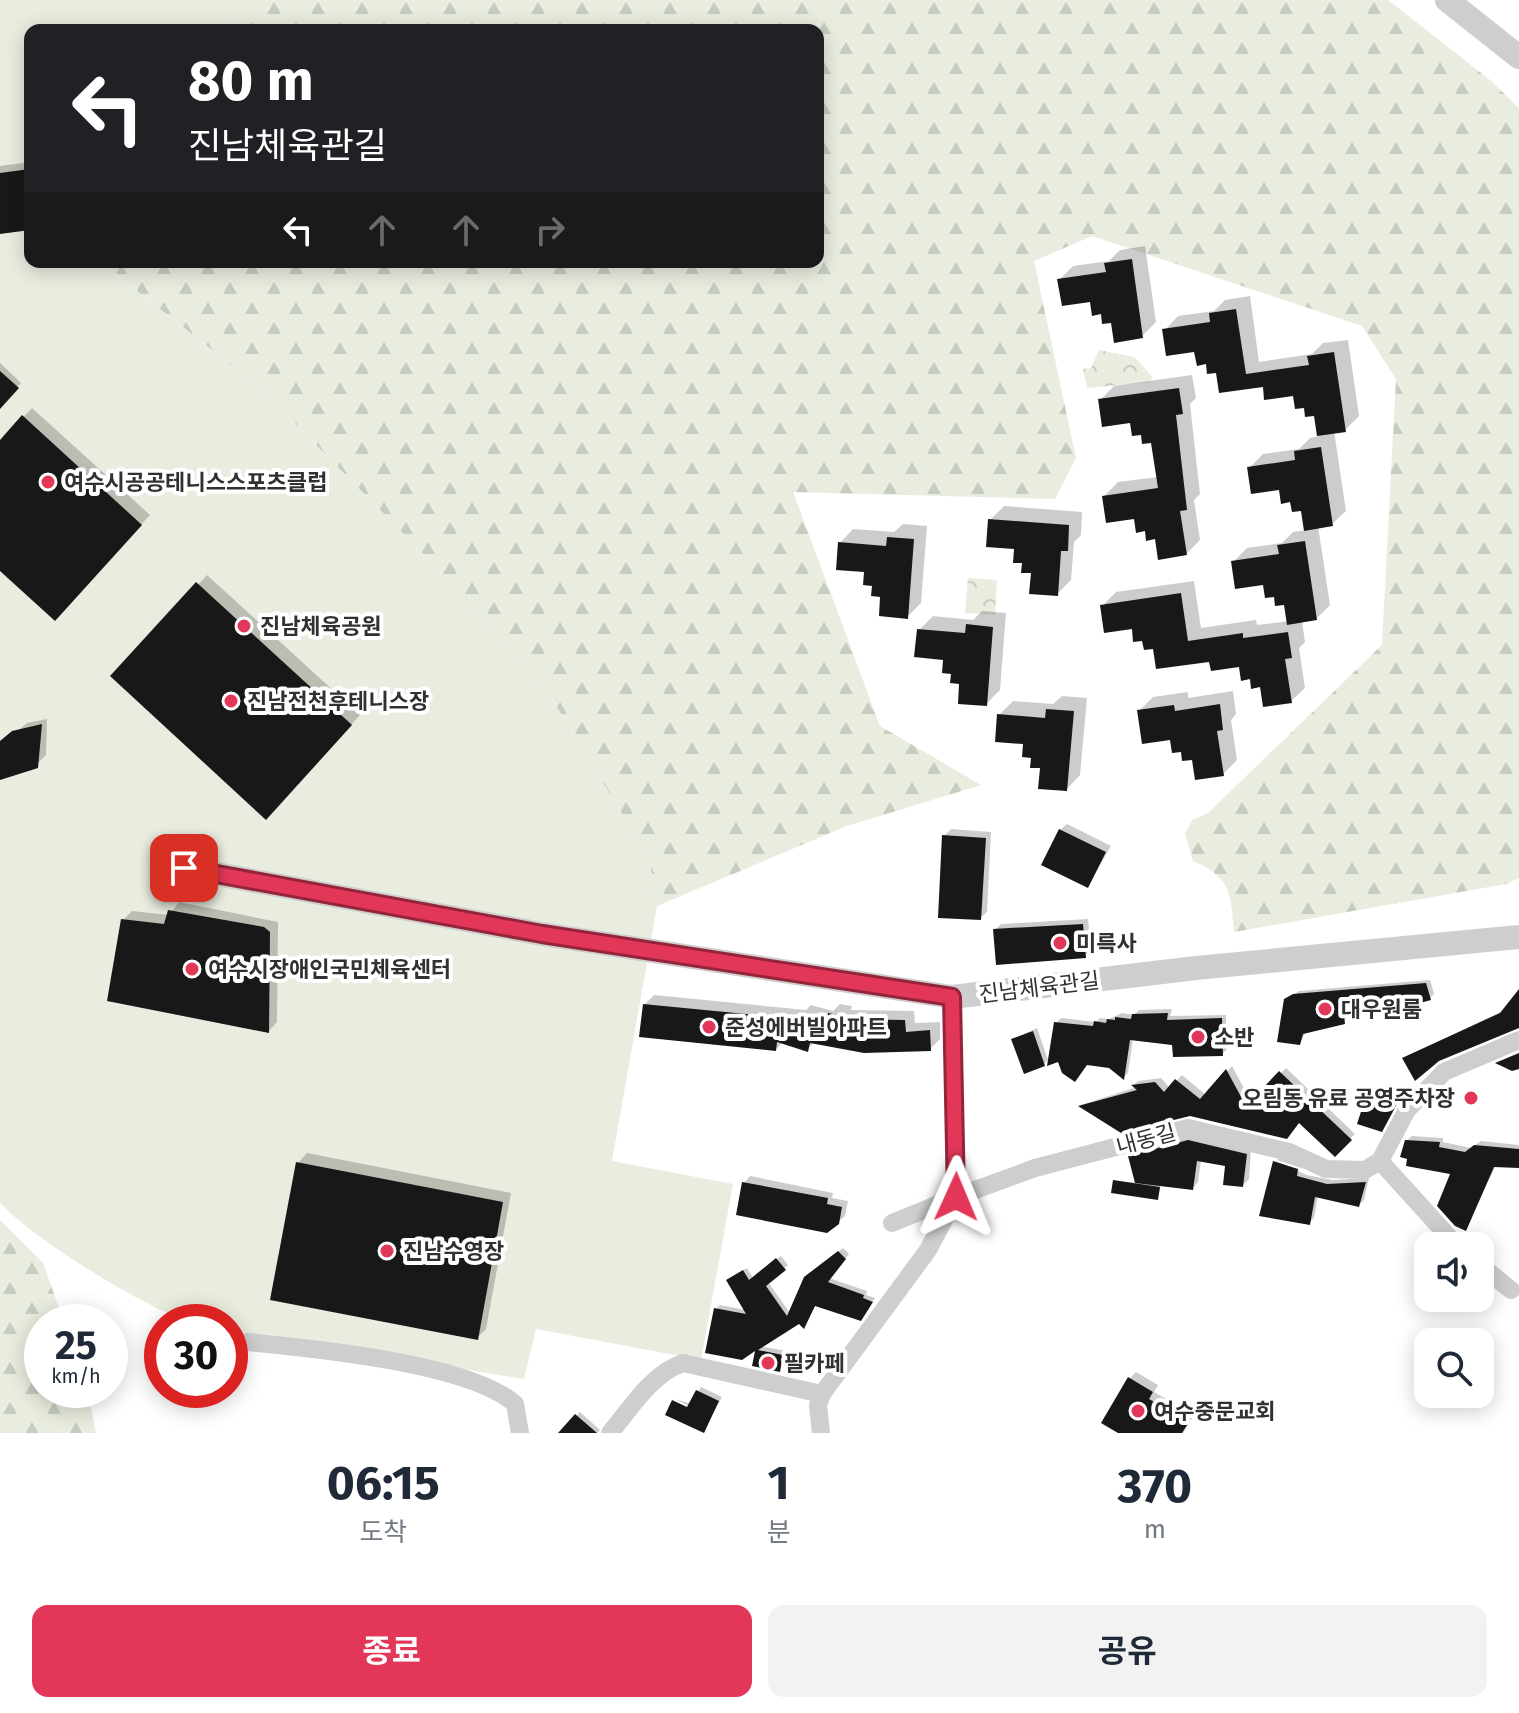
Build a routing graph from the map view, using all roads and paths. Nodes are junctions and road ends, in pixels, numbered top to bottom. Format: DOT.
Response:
graph roads {
  1 [pos="1447,0"];
  2 [pos="1519,57"];
  3 [pos="184,868"];
  4 [pos="1519,937"];
  5 [pos="952,997"];
  6 [pos="1519,1040"];
  7 [pos="1380,1161"];
  8 [pos="956,1197"];
  9 [pos="892,1223"];
  10 [pos="1444,1232"];
  11 [pos="1494,1276"];
  12 [pos="1511,1290"];
  13 [pos="248,1342"];
  14 [pos="822,1394"];
  15 [pos="520,1433"];
  16 [pos="610,1433"];
  17 [pos="821,1433"];
  1 -- 2 [label="street"];
  3 -- 5 [label="street, 진남체육관길"];
  4 -- 5 [label="street, 진남체육관길"];
  5 -- 8 [label="street"];
  6 -- 7 [label="street"];
  7 -- 8 [label="street, 내동길"];
  7 -- 10 [label="street"];
  8 -- 9 [label="street, 내동길"];
  8 -- 14 [label="street"];
  11 -- 12 [label="street"];
  13 -- 15 [label="street"];
  14 -- 16 [label="street"];
  14 -- 17 [label="street"];
}
